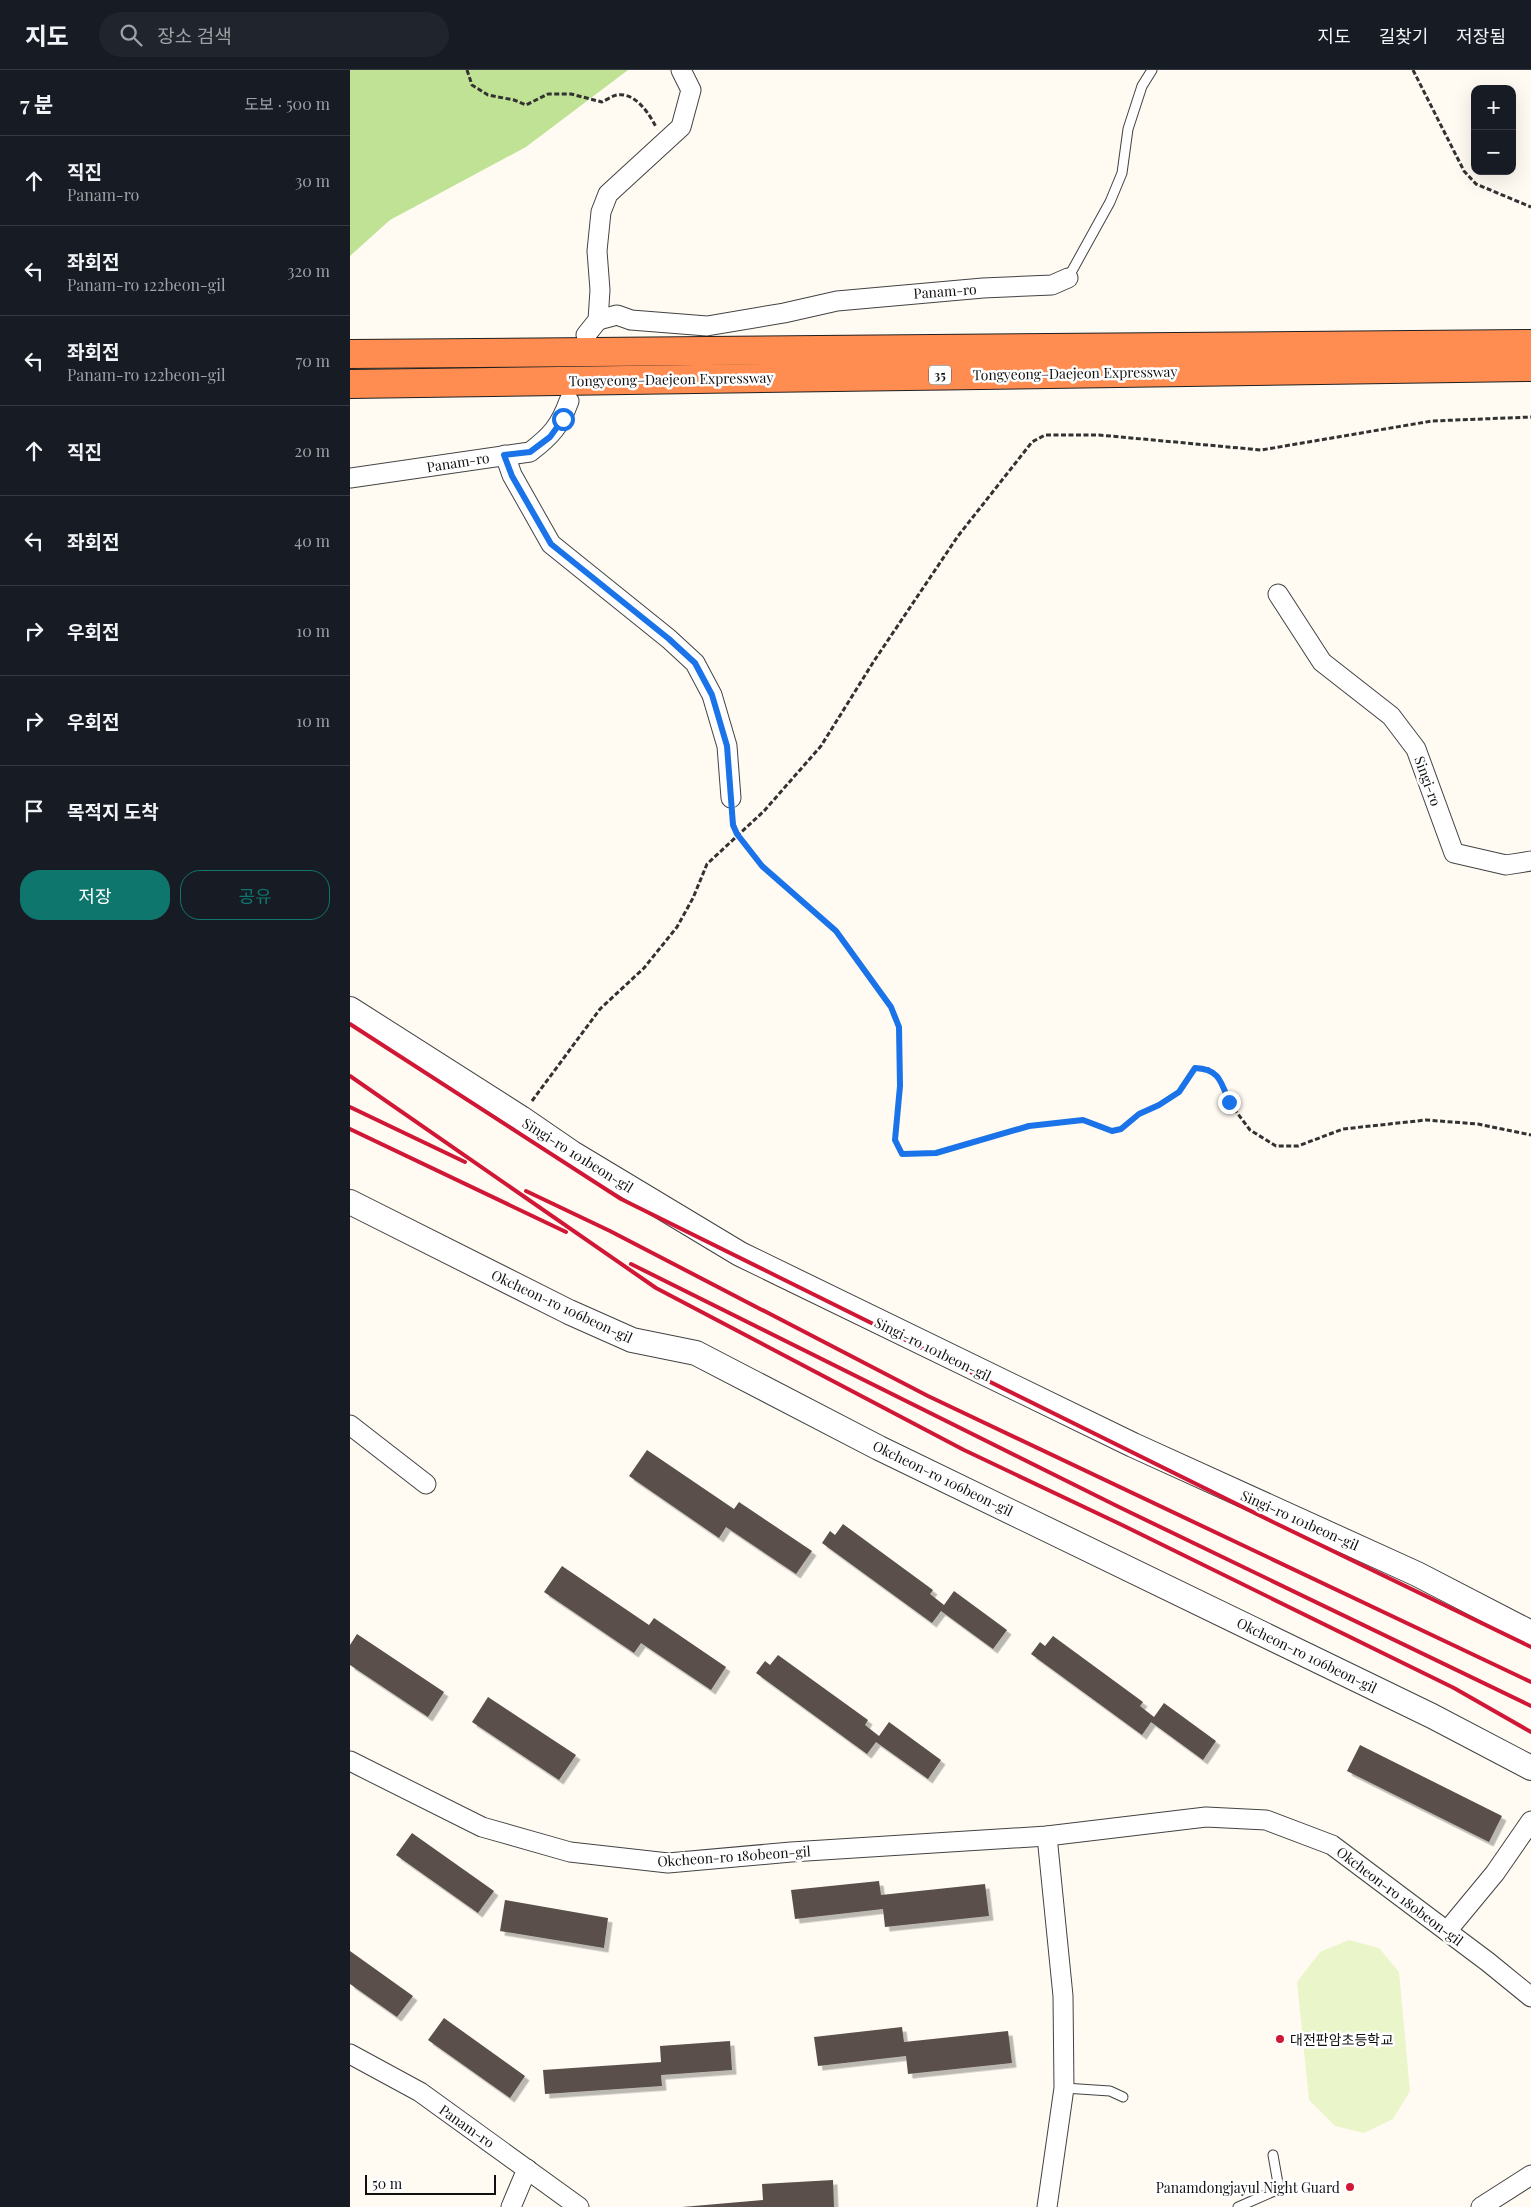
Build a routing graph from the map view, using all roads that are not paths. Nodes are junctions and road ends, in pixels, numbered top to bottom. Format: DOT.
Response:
graph roads {
  1 [pos="680,70"];
  2 [pos="1152,70"];
  3 [pos="1068,278"];
  4 [pos="598,320"];
  5 [pos="586,335"];
  6 [pos="1531,344"];
  7 [pos="350,354"];
  8 [pos="1531,367"];
  9 [pos="350,384"];
  10 [pos="569,401"];
  11 [pos="504,455"];
  12 [pos="350,478"];
  13 [pos="1278,594"];
  14 [pos="731,798"];
  15 [pos="1531,861"];
  16 [pos="354,1012"];
  17 [pos="350,1202"];
  18 [pos="350,1425"];
  19 [pos="426,1484"];
  20 [pos="1531,1633"];
  21 [pos="350,1761"];
  22 [pos="1531,1768"];
  23 [pos="1531,1820"];
  24 [pos="1047,1836"];
  25 [pos="1447,1931"];
  26 [pos="1531,1996"];
  27 [pos="350,2054"];
  28 [pos="1064,2088"];
  29 [pos="1123,2097"];
  30 [pos="1273,2155"];
  31 [pos="527,2168"];
  32 [pos="1531,2174"];
  33 [pos="511,2207"];
  34 [pos="579,2207"];
  35 [pos="1047,2207"];
  36 [pos="1238,2207"];
  37 [pos="1481,2207"];
  1 -- 4 [label="street"];
  2 -- 3 [label="lane, Panam-ro"];
  3 -- 4 [label="street, Panam-ro"];
  4 -- 5 [label="street"];
  6 -- 7 [label="highway, Tongyeong–Daejeon Expressway / 35"];
  8 -- 9 [label="highway, Tongyeong–Daejeon Expressway / 35"];
  10 -- 11 [label="street, Panam-ro"];
  11 -- 12 [label="street, Panam-ro"];
  11 -- 14 [label="street"];
  13 -- 15 [label="street, Singi-ro"];
  16 -- 20 [label="street, Singi-ro 101beon-gil"];
  17 -- 22 [label="street, Okcheon-ro 106beon-gil"];
  18 -- 19 [label="street"];
  21 -- 24 [label="street, Okcheon-ro 180beon-gil"];
  23 -- 25 [label="street"];
  24 -- 25 [label="street, Okcheon-ro 180beon-gil"];
  24 -- 28 [label="street"];
  25 -- 26 [label="street, Okcheon-ro 180beon-gil"];
  27 -- 31 [label="street, Panam-ro"];
  28 -- 29 [label="lane"];
  28 -- 35 [label="street"];
  30 -- 36 [label="lane"];
  31 -- 33 [label="street"];
  31 -- 34 [label="street, Panam-ro"];
  32 -- 37 [label="street"];
}
